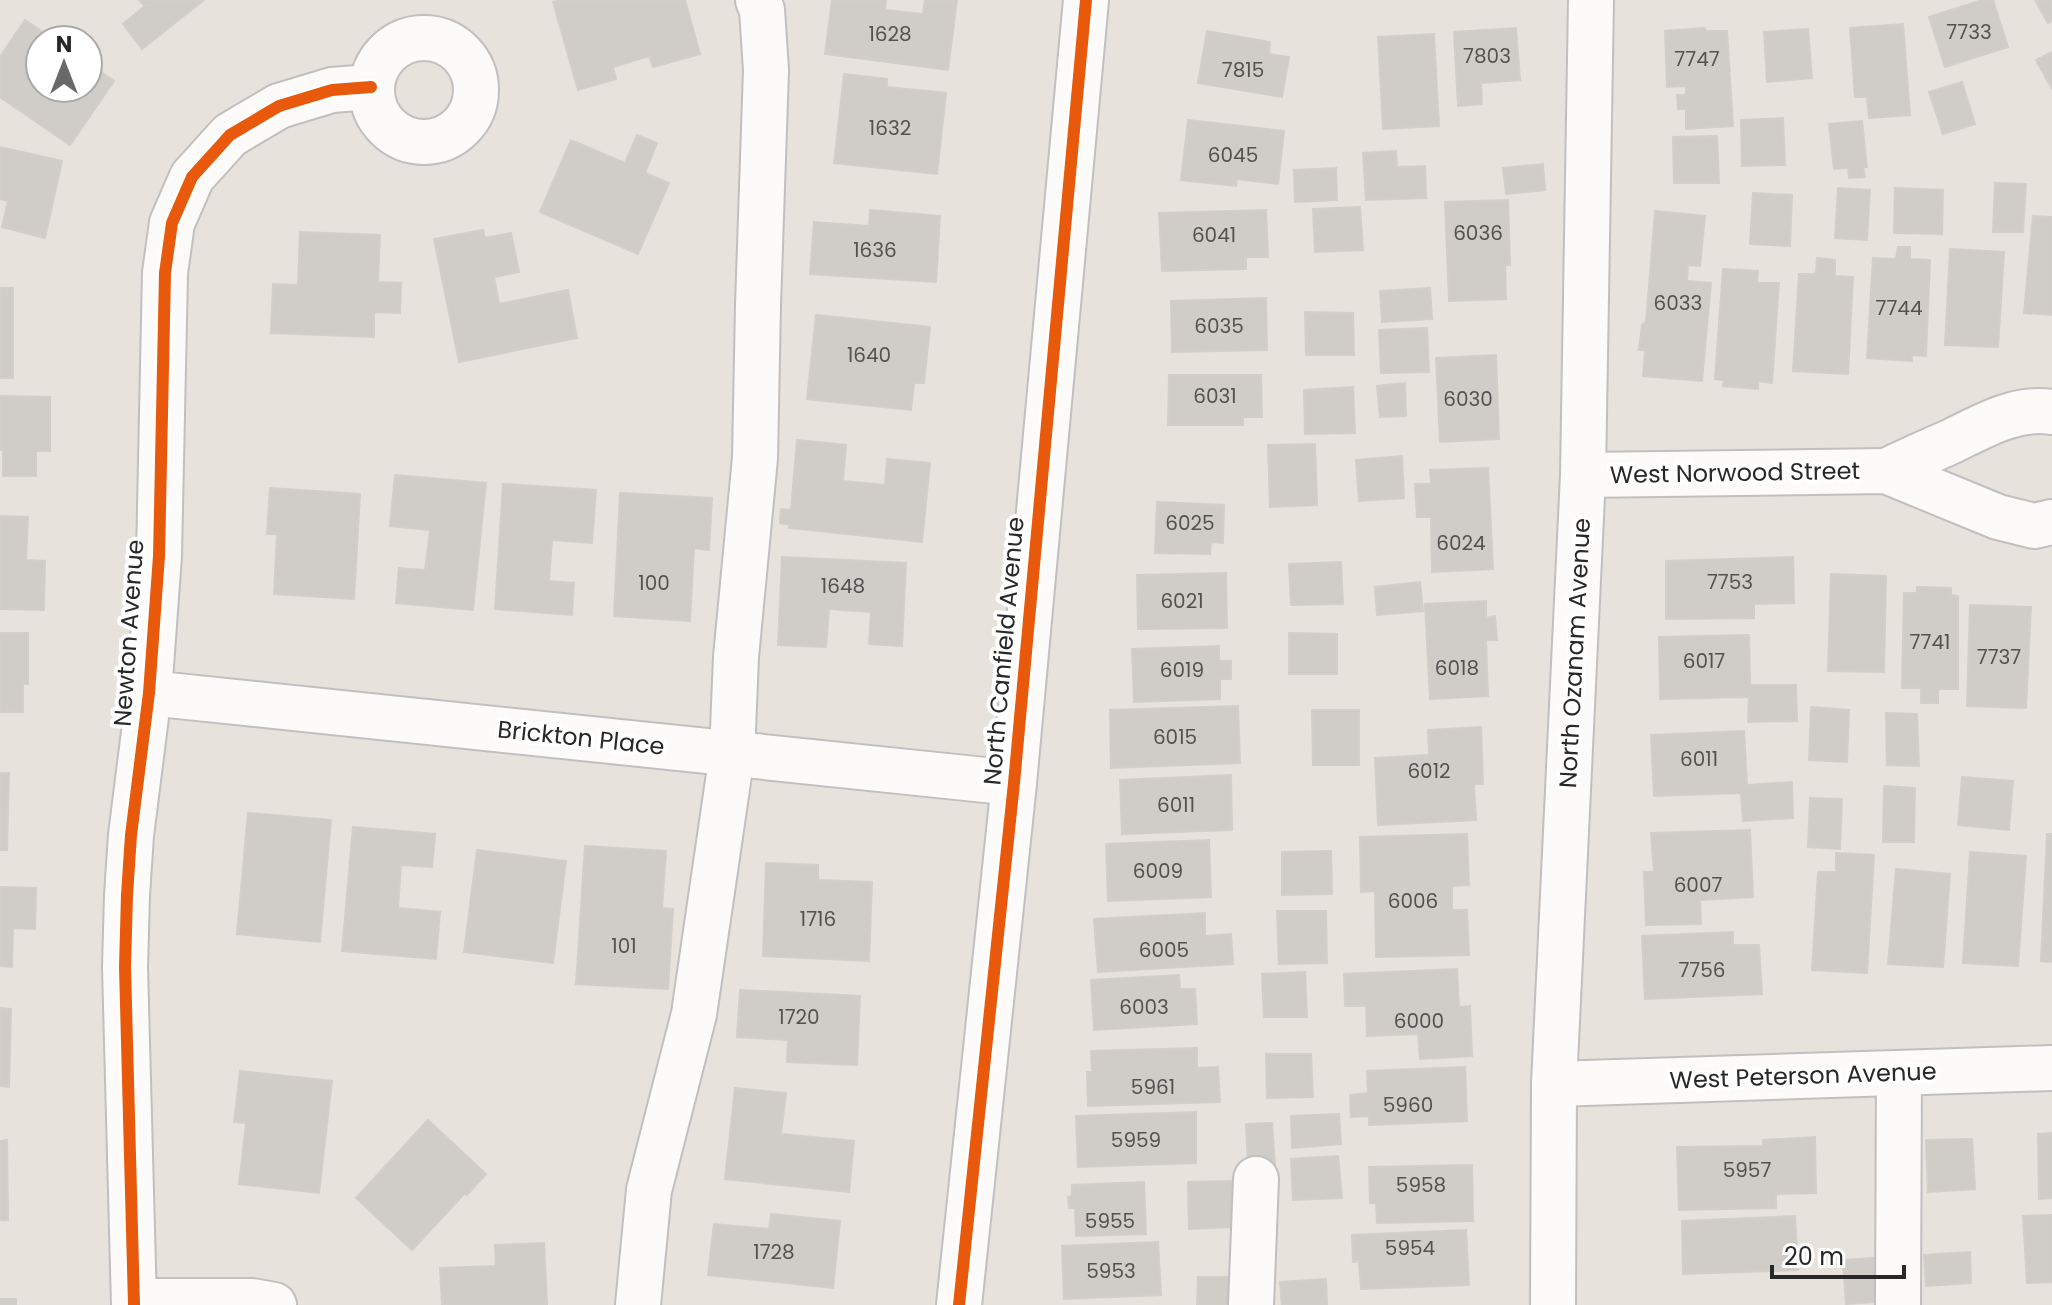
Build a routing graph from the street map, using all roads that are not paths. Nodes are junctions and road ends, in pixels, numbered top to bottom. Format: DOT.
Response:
graph roads {
  1 [pos="758,0"];
  2 [pos="1086,0"];
  3 [pos="1591,0"];
  4 [pos="371,87"];
  5 [pos="2052,412"];
  6 [pos="1886,471"];
  7 [pos="1583,475"];
  8 [pos="2052,522"];
  9 [pos="149,693"];
  10 [pos="732,754"];
  11 [pos="1014,783"];
  12 [pos="2052,1068"];
  13 [pos="1899,1073"];
  14 [pos="1554,1084"];
  15 [pos="1256,1179"];
  16 [pos="134,1303"];
  17 [pos="274,1305"];
  18 [pos="638,1305"];
  19 [pos="959,1305"];
  20 [pos="1251,1305"];
  21 [pos="1553,1305"];
  22 [pos="1898,1305"];
  1 -- 10 [label="street"];
  2 -- 11 [label="street, North Canfield Avenue"];
  3 -- 7 [label="street, North Ozanam Avenue"];
  4 -- 9 [label="street, Newton Avenue"];
  5 -- 6 [label="street, West Norwood Street"];
  6 -- 7 [label="street, West Norwood Street"];
  6 -- 8 [label="street, West Norwood Street"];
  7 -- 14 [label="street, North Ozanam Avenue"];
  9 -- 10 [label="street, Brickton Place"];
  9 -- 16 [label="street, Newton Avenue"];
  10 -- 11 [label="street, Brickton Place"];
  10 -- 18 [label="street"];
  11 -- 19 [label="street, North Canfield Avenue"];
  12 -- 13 [label="street, West Peterson Avenue"];
  13 -- 14 [label="street, West Peterson Avenue"];
  13 -- 22 [label="street"];
  14 -- 21 [label="street, North Ozanam Avenue"];
  15 -- 20 [label="street"];
  16 -- 17 [label="street"];
}
